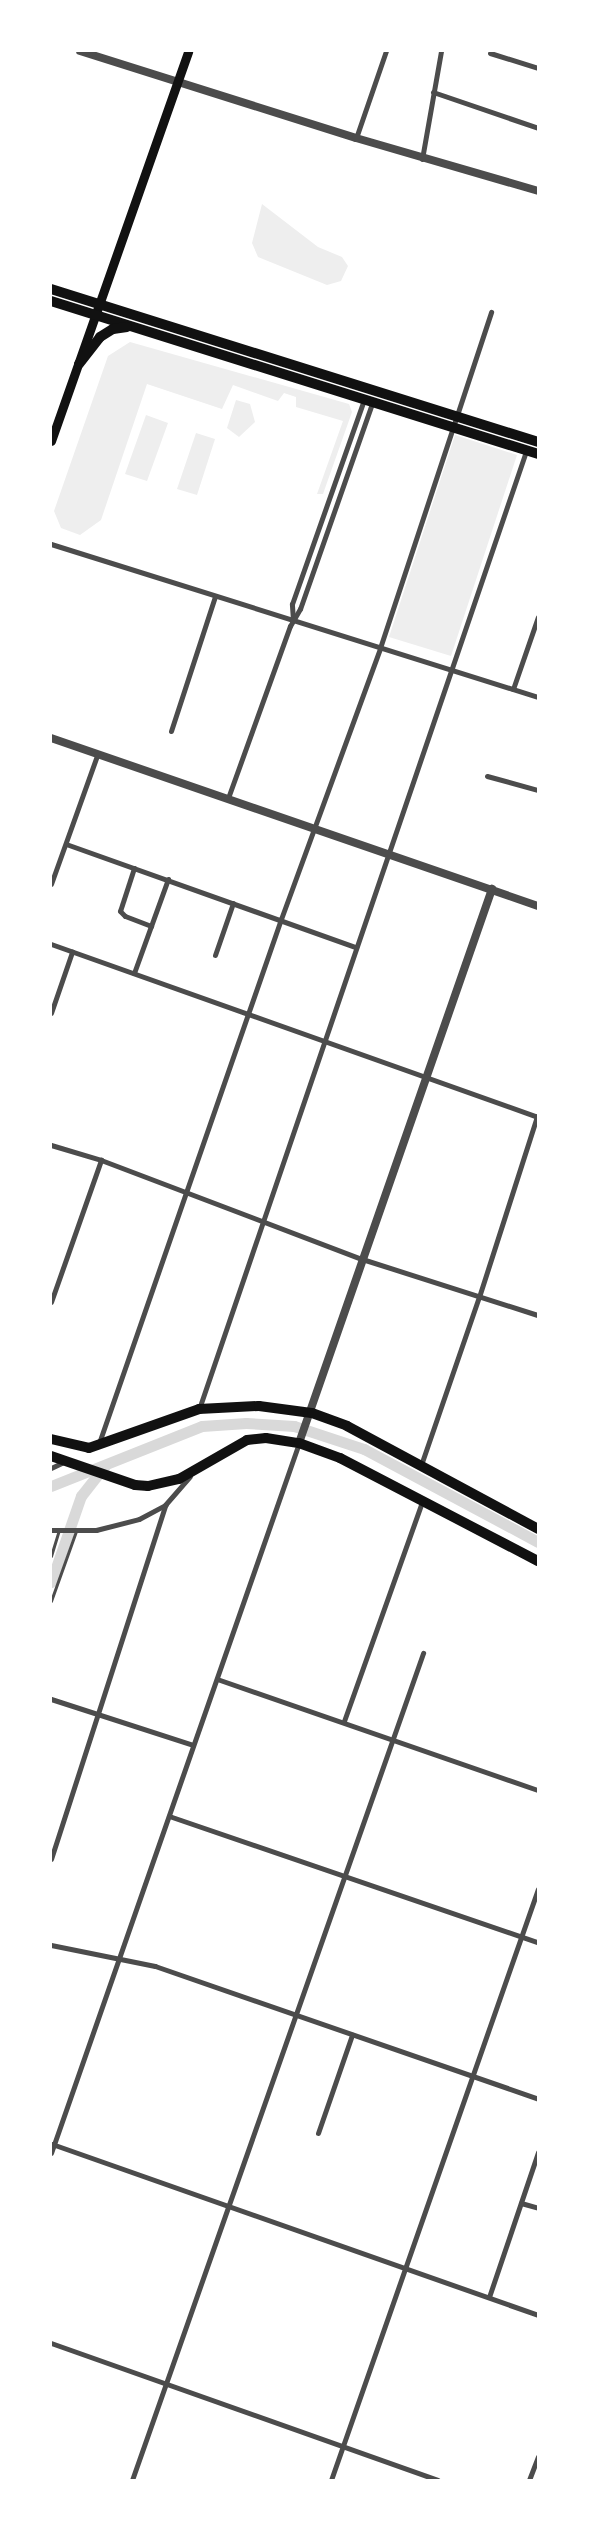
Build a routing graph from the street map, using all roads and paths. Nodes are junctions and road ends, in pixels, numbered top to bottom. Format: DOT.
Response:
graph roads {
  1 [pos="80,51"];
  2 [pos="188,51"];
  3 [pos="386,51"];
  4 [pos="441,51"];
  5 [pos="490,53"];
  6 [pos="538,68"];
  7 [pos="177,82"];
  8 [pos="433,92"];
  9 [pos="538,128"];
  10 [pos="356,138"];
  11 [pos="422,158"];
  12 [pos="538,191"];
  13 [pos="51,289"];
  14 [pos="51,301"];
  15 [pos="99,304"];
  16 [pos="491,312"];
  17 [pos="95,314"];
  18 [pos="134,327"];
  19 [pos="79,364"];
  20 [pos="369,399"];
  21 [pos="456,416"];
  22 [pos="452,428"];
  23 [pos="51,441"];
  24 [pos="538,442"];
  25 [pos="526,451"];
  26 [pos="538,454"];
  27 [pos="51,544"];
  28 [pos="214,596"];
  29 [pos="538,617"];
  30 [pos="293,621"];
  31 [pos="380,648"];
  32 [pos="451,670"];
  33 [pos="513,689"];
  34 [pos="538,697"];
  35 [pos="170,732"];
  36 [pos="51,738"];
  37 [pos="98,753"];
  38 [pos="487,776"];
  39 [pos="538,790"];
  40 [pos="228,798"];
  41 [pos="313,828"];
  42 [pos="66,844"];
  43 [pos="387,854"];
  44 [pos="134,868"];
  45 [pos="168,879"];
  46 [pos="51,884"];
  47 [pos="492,890"];
  48 [pos="234,903"];
  49 [pos="538,906"];
  50 [pos="281,919"];
  51 [pos="151,926"];
  52 [pos="51,944"];
  53 [pos="356,947"];
  54 [pos="72,952"];
  55 [pos="215,955"];
  56 [pos="134,973"];
  57 [pos="51,1013"];
  58 [pos="248,1014"];
  59 [pos="323,1041"];
  60 [pos="427,1077"];
  61 [pos="538,1116"];
  62 [pos="51,1144"];
  63 [pos="102,1160"];
  64 [pos="186,1194"];
  65 [pos="262,1223"];
  66 [pos="362,1259"];
  67 [pos="480,1297"];
  68 [pos="51,1302"];
  69 [pos="538,1315"];
  70 [pos="199,1409"];
  71 [pos="311,1416"];
  72 [pos="51,1439"];
  73 [pos="301,1440"];
  74 [pos="98,1446"];
  75 [pos="51,1456"];
  76 [pos="66,1461"];
  77 [pos="421,1465"];
  78 [pos="51,1468"];
  79 [pos="194,1472"];
  80 [pos="422,1502"];
  81 [pos="165,1505"];
  82 [pos="538,1528"];
  83 [pos="51,1530"];
  84 [pos="60,1530"];
  85 [pos="76,1530"];
  86 [pos="51,1556"];
  87 [pos="538,1562"];
  88 [pos="51,1601"];
  89 [pos="423,1653"];
  90 [pos="216,1679"];
  91 [pos="51,1699"];
  92 [pos="98,1716"];
  93 [pos="344,1721"];
  94 [pos="392,1738"];
  95 [pos="193,1745"];
  96 [pos="538,1790"];
  97 [pos="169,1816"];
  98 [pos="51,1859"];
  99 [pos="344,1877"];
  100 [pos="538,1889"];
  101 [pos="521,1936"];
  102 [pos="538,1942"];
  103 [pos="51,1946"];
  104 [pos="119,1958"];
  105 [pos="296,2015"];
  106 [pos="352,2035"];
  107 [pos="473,2076"];
  108 [pos="538,2099"];
  109 [pos="318,2133"];
  110 [pos="53,2144"];
  111 [pos="538,2152"];
  112 [pos="51,2153"];
  113 [pos="521,2203"];
  114 [pos="228,2206"];
  115 [pos="538,2208"];
  116 [pos="404,2269"];
  117 [pos="489,2297"];
  118 [pos="538,2315"];
  119 [pos="51,2343"];
  120 [pos="165,2382"];
  121 [pos="342,2446"];
  122 [pos="538,2457"];
  123 [pos="132,2480"];
  124 [pos="331,2480"];
  125 [pos="437,2480"];
  126 [pos="529,2480"];
  1 -- 7 [label="street"];
  2 -- 7 [label="main road"];
  3 -- 10 [label="street"];
  4 -- 8 [label="street"];
  5 -- 6 [label="street"];
  7 -- 10 [label="street"];
  7 -- 15 [label="main road"];
  8 -- 9 [label="street"];
  8 -- 11 [label="street"];
  10 -- 11 [label="street"];
  11 -- 12 [label="street"];
  13 -- 15 [label="main road"];
  14 -- 17 [label="main road"];
  15 -- 17 [label="main road"];
  15 -- 21 [label="main road"];
  16 -- 21 [label="street"];
  17 -- 18 [label="main road"];
  17 -- 19 [label="main road"];
  18 -- 19 [label="main road"];
  18 -- 20 [label="main road"];
  19 -- 23 [label="main road"];
  20 -- 22 [label="main road"];
  20 -- 30 [label="street"];
  20 -- 30 [label="street"];
  21 -- 22 [label="street"];
  21 -- 24 [label="main road"];
  22 -- 25 [label="main road"];
  22 -- 31 [label="street"];
  25 -- 26 [label="main road"];
  25 -- 32 [label="street"];
  27 -- 28 [label="street"];
  28 -- 30 [label="street"];
  28 -- 35 [label="street"];
  29 -- 33 [label="street"];
  30 -- 31 [label="street"];
  30 -- 40 [label="street"];
  31 -- 32 [label="street"];
  31 -- 41 [label="street"];
  32 -- 33 [label="street"];
  32 -- 43 [label="street"];
  33 -- 34 [label="street"];
  36 -- 37 [label="street"];
  37 -- 40 [label="street"];
  37 -- 42 [label="street"];
  38 -- 39 [label="street"];
  40 -- 41 [label="street"];
  41 -- 43 [label="street"];
  41 -- 50 [label="street"];
  42 -- 44 [label="street"];
  42 -- 46 [label="street"];
  43 -- 47 [label="street"];
  43 -- 53 [label="street"];
  44 -- 45 [label="street"];
  44 -- 51 [label="street"];
  45 -- 48 [label="street"];
  45 -- 51 [label="street"];
  47 -- 49 [label="street"];
  47 -- 60 [label="street"];
  48 -- 50 [label="street"];
  48 -- 55 [label="street"];
  50 -- 53 [label="street"];
  50 -- 58 [label="street"];
  51 -- 56 [label="street"];
  52 -- 54 [label="street"];
  53 -- 59 [label="street"];
  54 -- 56 [label="street"];
  54 -- 57 [label="street"];
  56 -- 58 [label="street"];
  58 -- 59 [label="street"];
  58 -- 64 [label="street"];
  59 -- 60 [label="street"];
  59 -- 65 [label="street"];
  60 -- 61 [label="street"];
  60 -- 66 [label="street"];
  61 -- 67 [label="street"];
  62 -- 63 [label="street"];
  63 -- 64 [label="street"];
  63 -- 68 [label="street"];
  64 -- 65 [label="street"];
  64 -- 74 [label="street"];
  65 -- 66 [label="street"];
  65 -- 70 [label="street"];
  66 -- 67 [label="street"];
  66 -- 71 [label="street"];
  67 -- 69 [label="street"];
  67 -- 77 [label="street"];
  70 -- 71 [label="main road"];
  70 -- 74 [label="main road"];
  71 -- 73 [label="street"];
  71 -- 77 [label="main road"];
  72 -- 74 [label="main road"];
  73 -- 79 [label="main road"];
  73 -- 80 [label="main road"];
  73 -- 90 [label="street"];
  75 -- 76 [label="main road"];
  76 -- 78 [label="street"];
  76 -- 79 [label="main road"];
  77 -- 82 [label="main road"];
  79 -- 81 [label="street"];
  80 -- 87 [label="main road"];
  80 -- 93 [label="street"];
  81 -- 85 [label="street"];
  81 -- 92 [label="street"];
  83 -- 84 [label="street"];
  84 -- 85 [label="street"];
  84 -- 86 [label="lane"];
  85 -- 88 [label="lane"];
  89 -- 94 [label="street"];
  90 -- 93 [label="street"];
  90 -- 95 [label="street"];
  91 -- 92 [label="street"];
  92 -- 95 [label="street"];
  92 -- 98 [label="street"];
  93 -- 94 [label="street"];
  94 -- 96 [label="street"];
  94 -- 99 [label="street"];
  95 -- 97 [label="street"];
  97 -- 99 [label="street"];
  97 -- 104 [label="street"];
  99 -- 101 [label="street"];
  99 -- 105 [label="street"];
  100 -- 101 [label="street"];
  101 -- 102 [label="street"];
  101 -- 107 [label="street"];
  103 -- 104 [label="street"];
  104 -- 105 [label="street"];
  104 -- 110 [label="street"];
  105 -- 106 [label="street"];
  105 -- 114 [label="street"];
  106 -- 107 [label="street"];
  106 -- 109 [label="street"];
  107 -- 108 [label="street"];
  107 -- 116 [label="street"];
  110 -- 112 [label="street"];
  110 -- 114 [label="street"];
  111 -- 113 [label="street"];
  113 -- 115 [label="street"];
  113 -- 117 [label="street"];
  114 -- 116 [label="street"];
  114 -- 120 [label="street"];
  116 -- 117 [label="street"];
  116 -- 121 [label="street"];
  117 -- 118 [label="street"];
  119 -- 120 [label="street"];
  120 -- 121 [label="street"];
  120 -- 123 [label="street"];
  121 -- 124 [label="street"];
  121 -- 125 [label="street"];
  122 -- 126 [label="street"];
}
